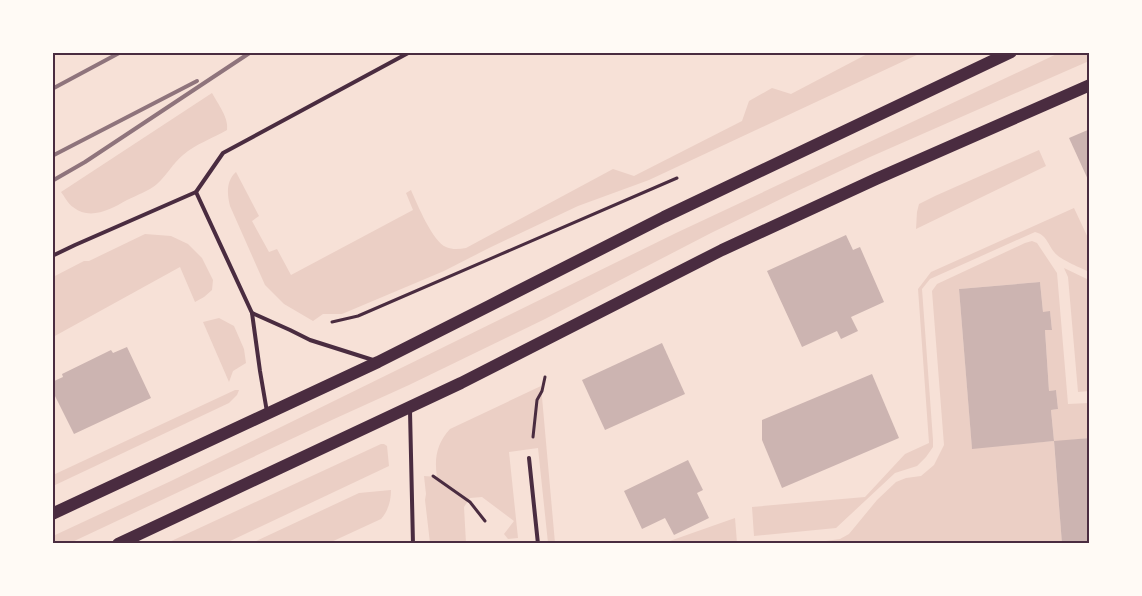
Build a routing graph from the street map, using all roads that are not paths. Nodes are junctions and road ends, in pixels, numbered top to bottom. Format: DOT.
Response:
graph roads {
  1 [pos="410,52"];
  2 [pos="1011,52"];
  3 [pos="1090,85"];
  4 [pos="196,192"];
  5 [pos="52,256"];
  6 [pos="252,313"];
  7 [pos="378,362"];
  8 [pos="410,406"];
  9 [pos="267,414"];
  10 [pos="529,458"];
  11 [pos="52,514"];
  12 [pos="118,544"];
  13 [pos="413,544"];
  14 [pos="538,544"];
  1 -- 4 [label="lane"];
  2 -- 7 [label="main road"];
  3 -- 8 [label="main road"];
  4 -- 5 [label="lane"];
  4 -- 6 [label="lane"];
  6 -- 7 [label="lane"];
  6 -- 9 [label="lane"];
  7 -- 9 [label="main road"];
  8 -- 12 [label="main road"];
  8 -- 13 [label="lane"];
  9 -- 11 [label="main road"];
  10 -- 14 [label="lane"];
}
